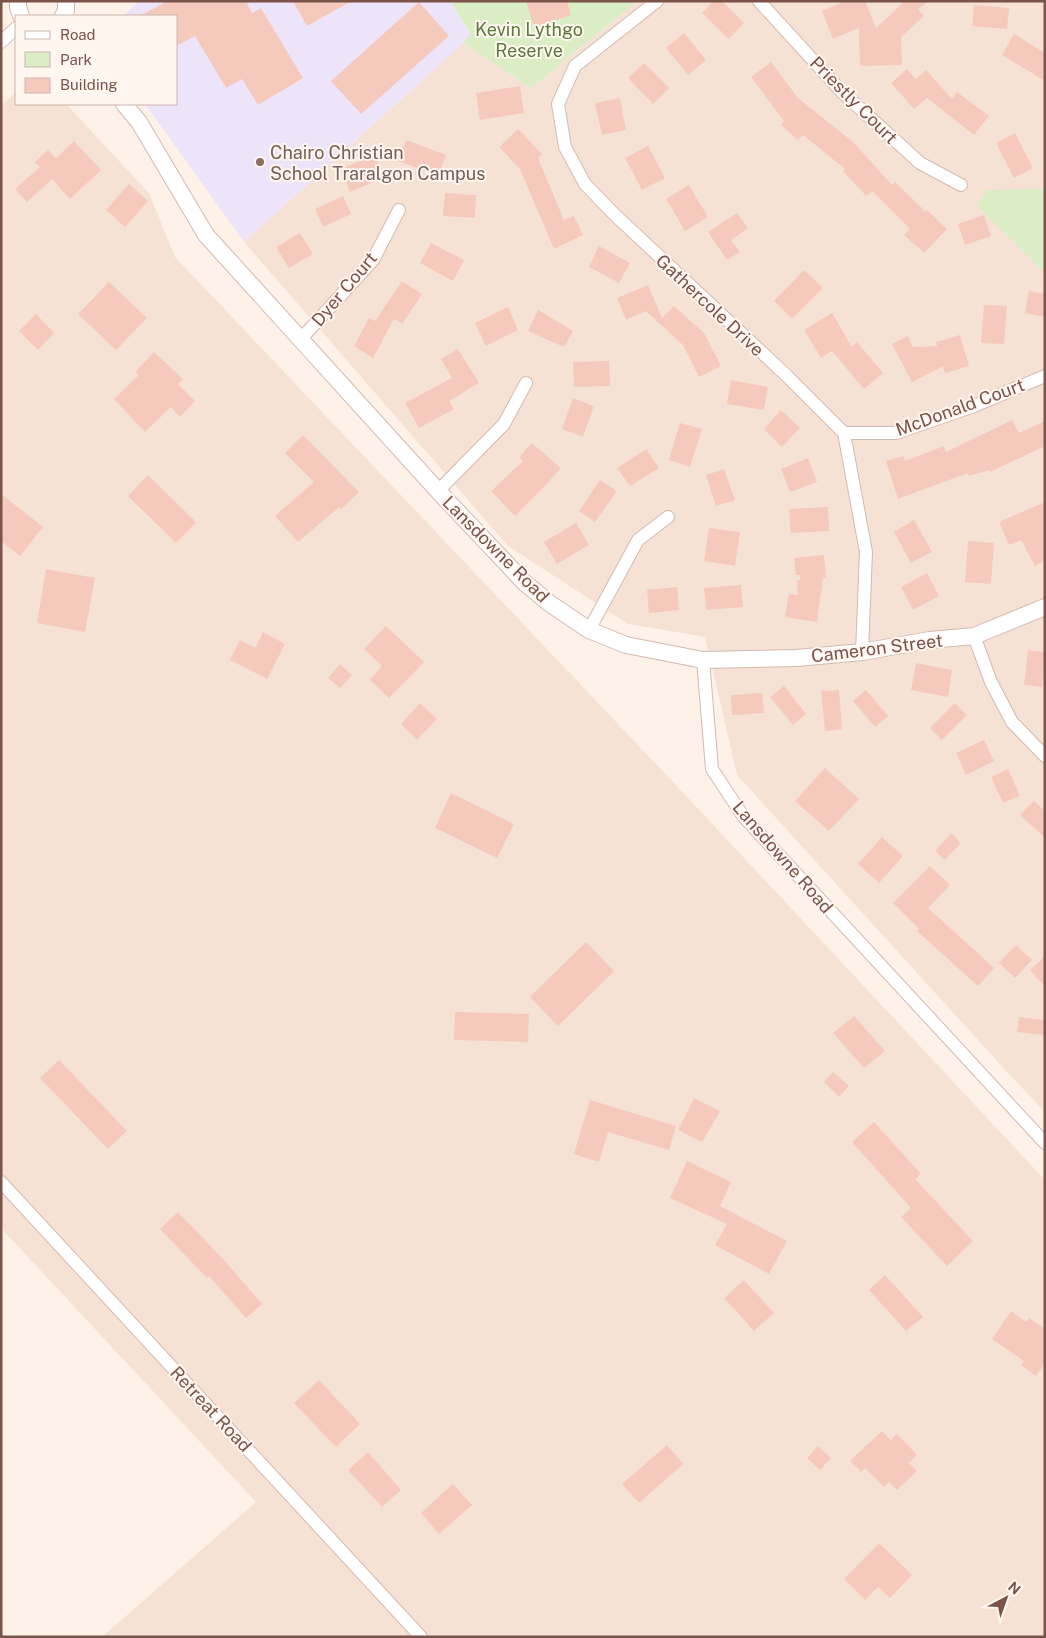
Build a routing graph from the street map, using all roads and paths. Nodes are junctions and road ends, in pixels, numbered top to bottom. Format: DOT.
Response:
graph roads {
  1 [pos="18,1"];
  2 [pos="66,1"];
  3 [pos="657,1"];
  4 [pos="759,1"];
  5 [pos="21,15"];
  6 [pos="64,15"];
  7 [pos="15,29"];
  8 [pos="1,42"];
  9 [pos="125,105"];
  10 [pos="961,185"];
  11 [pos="399,210"];
  12 [pos="300,340"];
  13 [pos="1045,376"];
  14 [pos="526,383"];
  15 [pos="844,433"];
  16 [pos="438,491"];
  17 [pos="668,517"];
  18 [pos="1045,607"];
  19 [pos="589,630"];
  20 [pos="974,636"];
  21 [pos="862,652"];
  22 [pos="703,660"];
  23 [pos="1045,756"];
  24 [pos="1045,1143"];
  25 [pos="1,1182"];
  26 [pos="421,1637"];
  1 -- 5 [label="street"];
  2 -- 6 [label="street"];
  3 -- 15 [label="street, Gathercole Drive"];
  4 -- 10 [label="street, Priestly Court"];
  7 -- 8 [label="street"];
  9 -- 12 [label="street, Lansdowne Road"];
  11 -- 12 [label="street, Dyer Court"];
  12 -- 16 [label="street, Lansdowne Road"];
  13 -- 15 [label="street, McDonald Court"];
  14 -- 16 [label="street"];
  15 -- 21 [label="street"];
  16 -- 19 [label="street, Lansdowne Road"];
  17 -- 19 [label="street"];
  18 -- 20 [label="street, Cameron Street"];
  19 -- 22 [label="street, Lansdowne Road"];
  20 -- 21 [label="street, Cameron Street"];
  20 -- 23 [label="street"];
  21 -- 22 [label="street, Cameron Street"];
  22 -- 24 [label="street, Lansdowne Road"];
  25 -- 26 [label="street, Retreat Road"];
}
